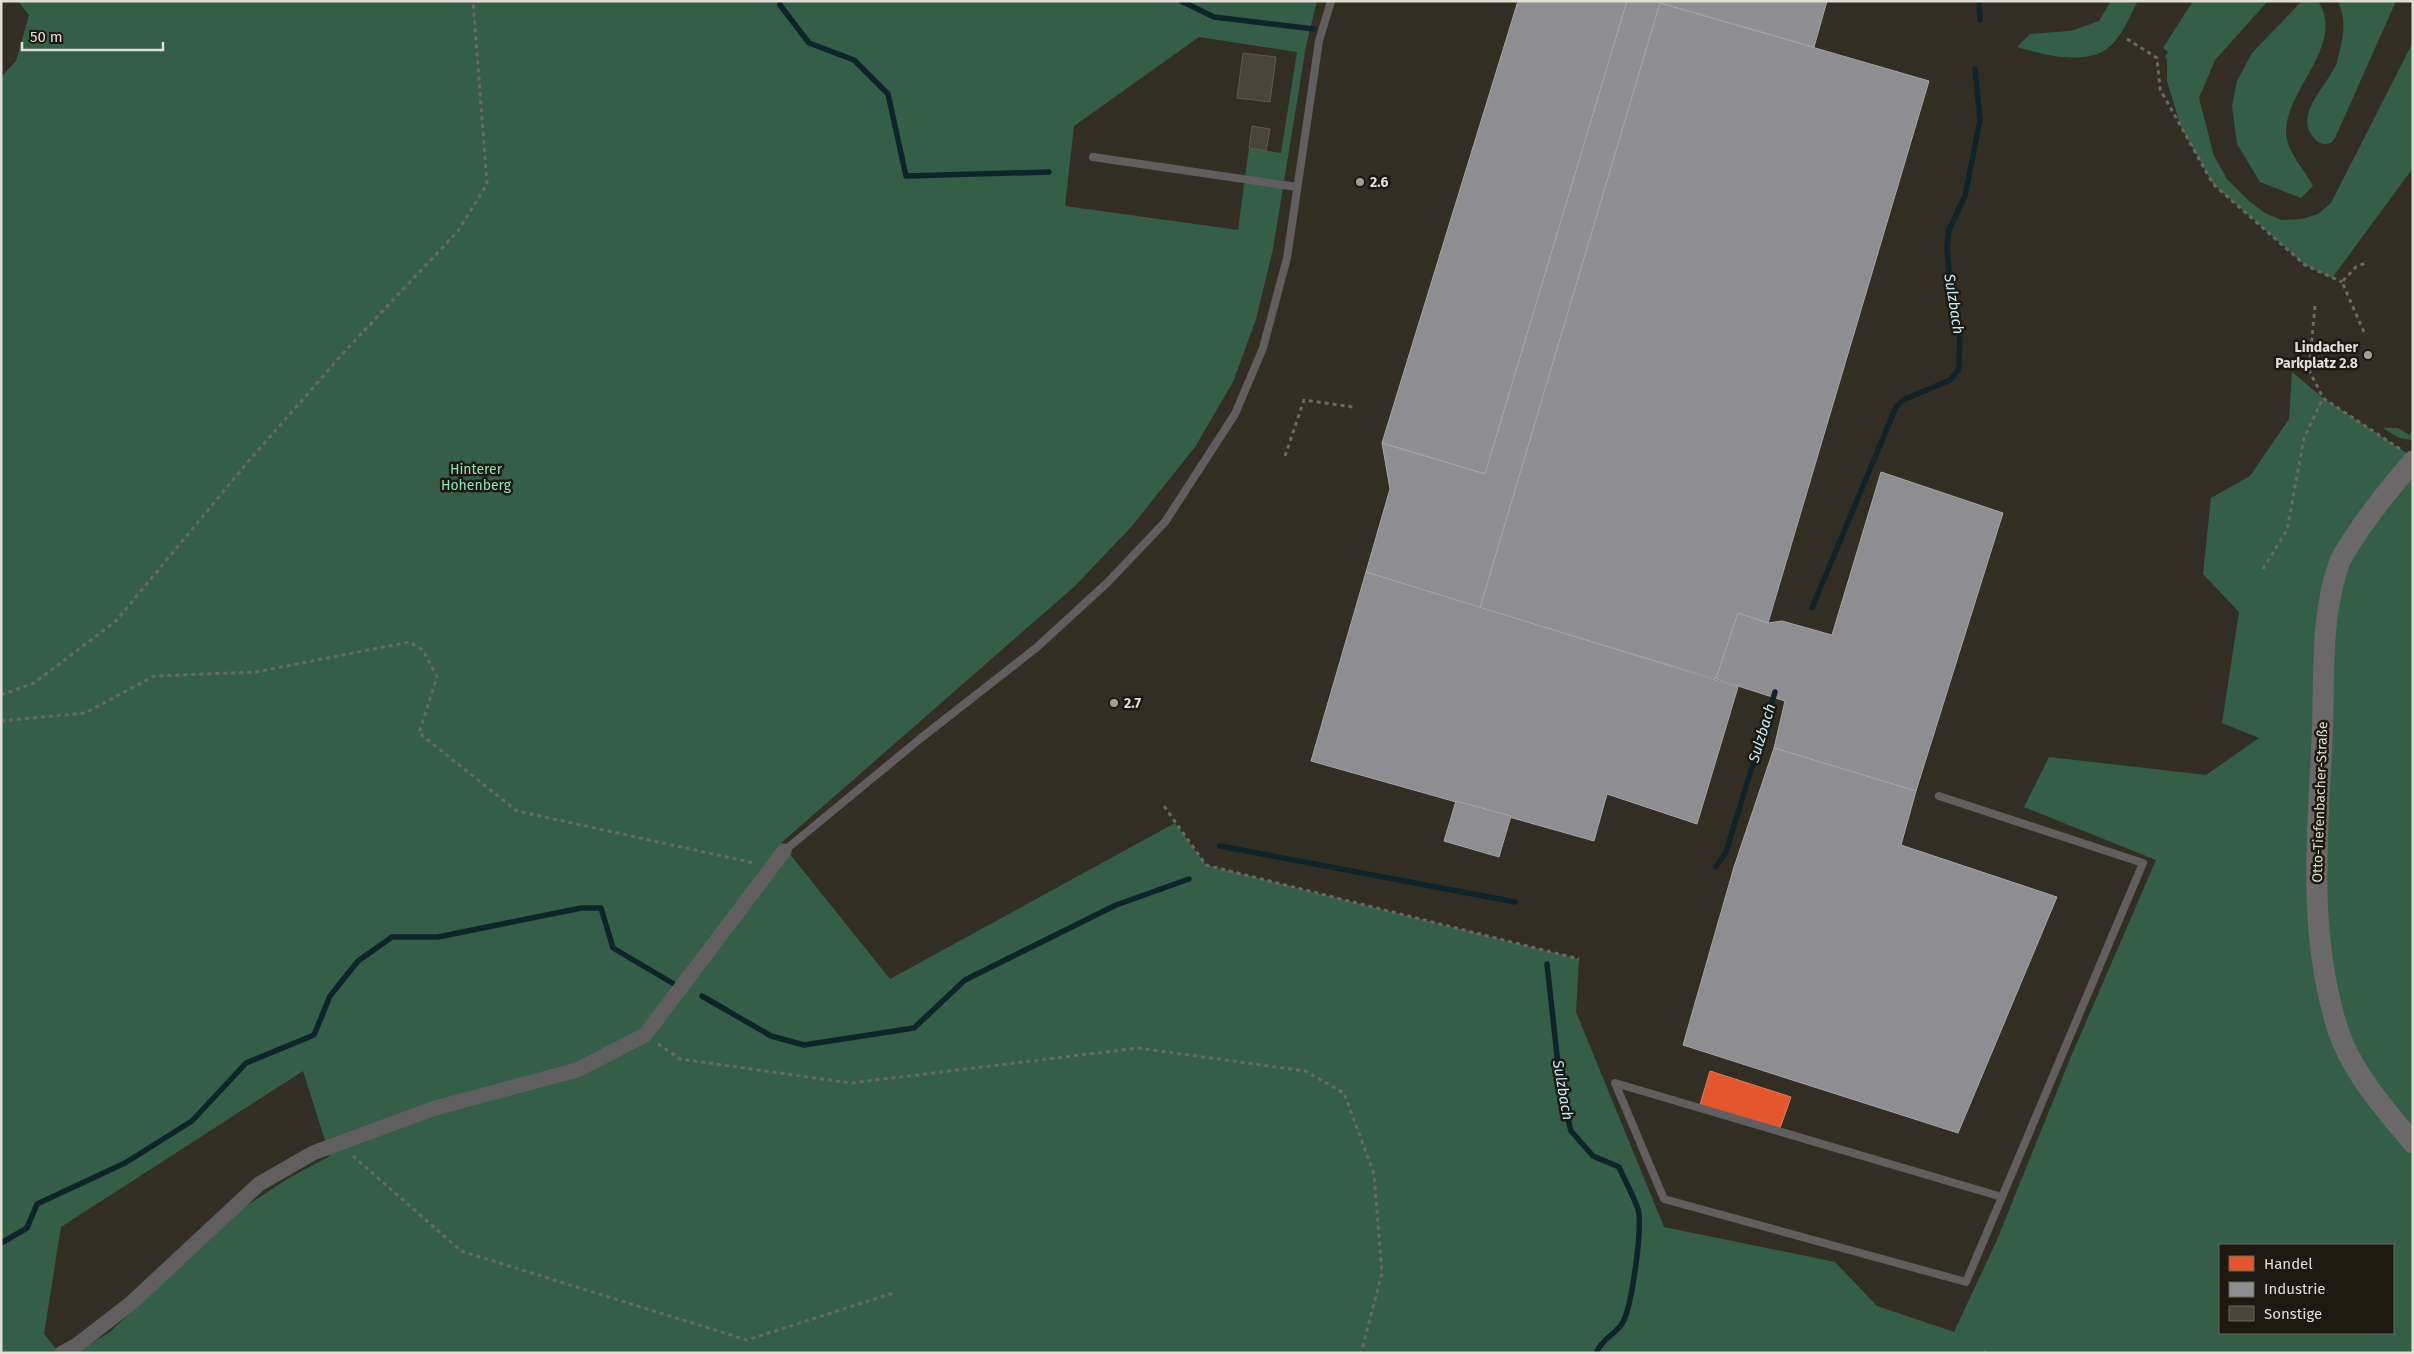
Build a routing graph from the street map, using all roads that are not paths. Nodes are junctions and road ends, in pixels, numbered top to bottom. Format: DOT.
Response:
graph roads {
  1 [pos="1331,1"];
  2 [pos="1093,157"];
  3 [pos="1297,187"];
  4 [pos="2409,456"];
  5 [pos="1939,796"];
  6 [pos="784,851"];
  7 [pos="2413,1143"];
  8 [pos="2002,1197"];
  9 [pos="62,1353"];
  1 -- 3 [label="lane"];
  2 -- 3 [label="lane"];
  3 -- 6 [label="lane"];
  4 -- 7 [label="street, Otto-Tiefenbacher-Straße"];
  5 -- 8 [label="lane"];
  6 -- 9 [label="street"];
  8 -- 8 [label="lane"];
}
